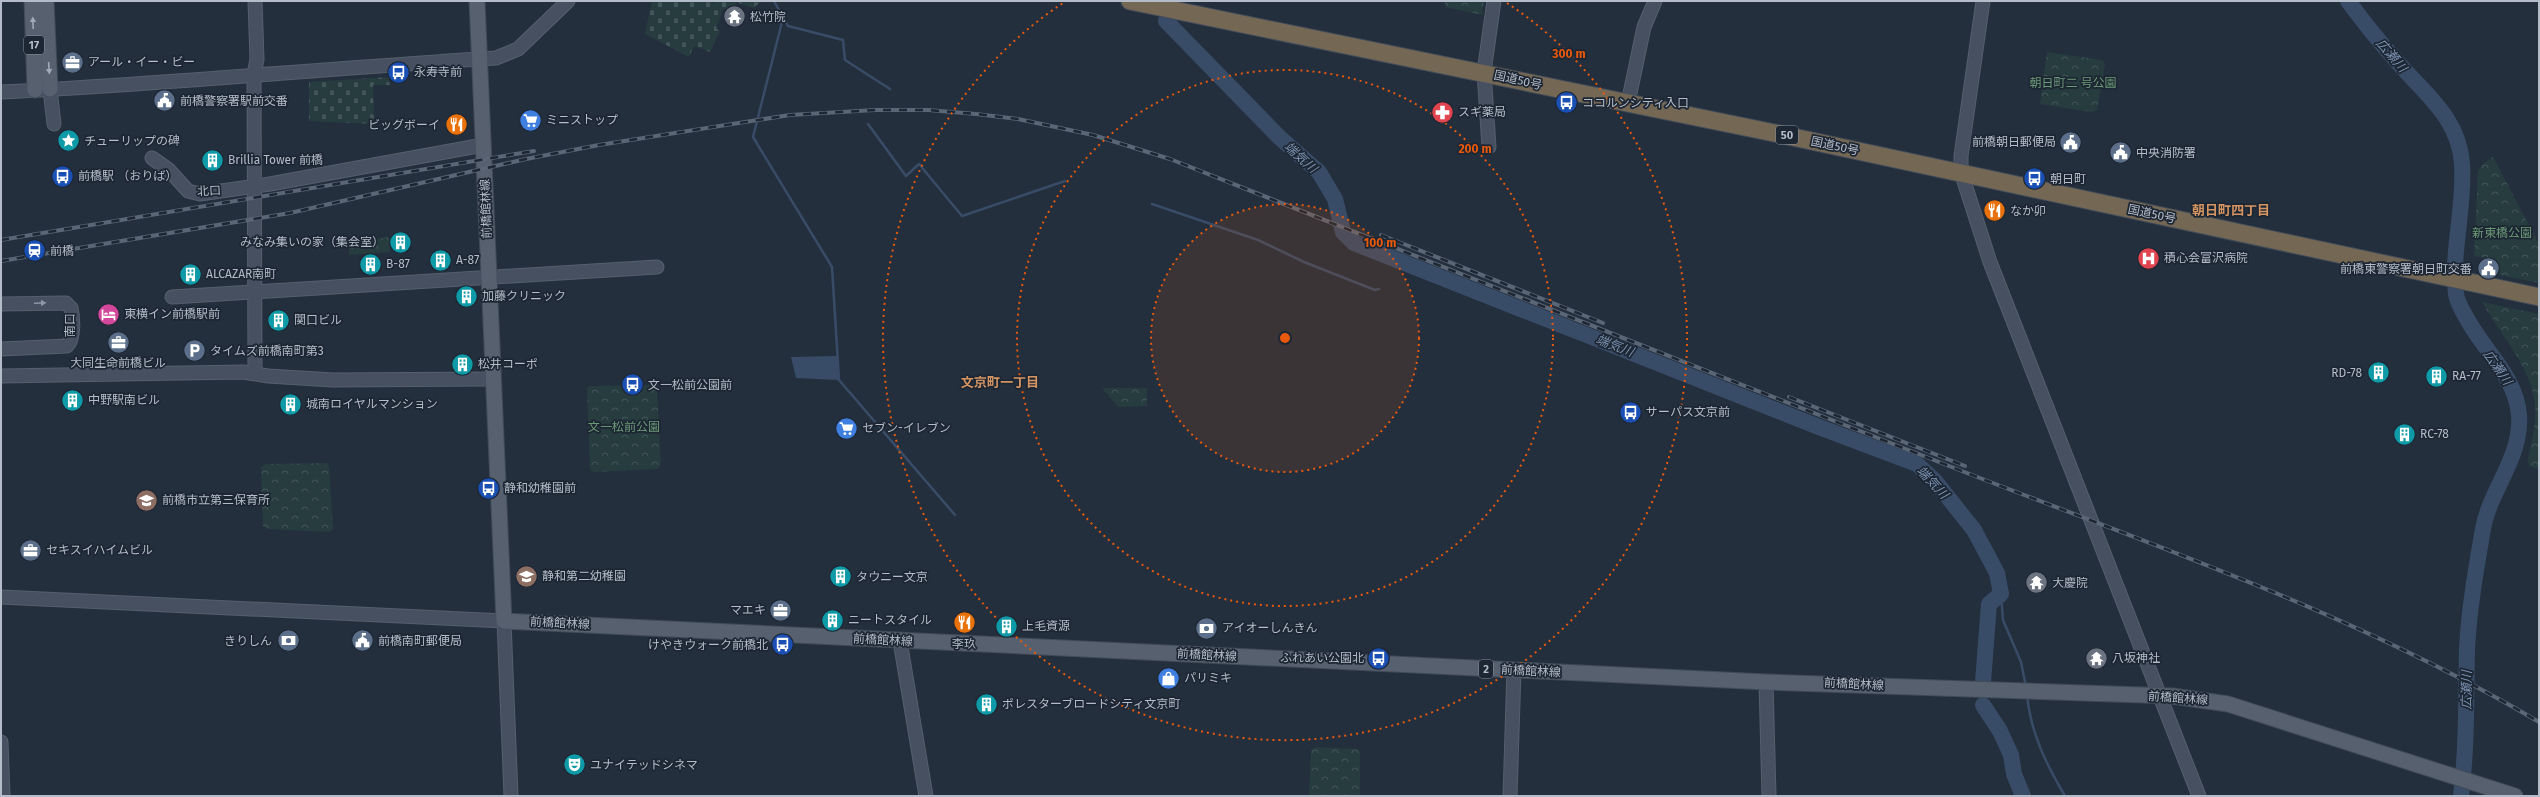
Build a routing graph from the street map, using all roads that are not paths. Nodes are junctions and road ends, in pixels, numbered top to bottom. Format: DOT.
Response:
graph roads {
  1 [pos="32,1"];
  2 [pos="46,1"];
  3 [pos="254,1"];
  4 [pos="477,1"];
  5 [pos="568,1"];
  6 [pos="1130,1"];
  7 [pos="1494,1"];
  8 [pos="1655,1"];
  9 [pos="1983,1"];
  10 [pos="479,59"];
  11 [pos="1484,72"];
  12 [pos="254,75"];
  13 [pos="50,89"];
  14 [pos="35,90"];
  15 [pos="1,92"];
  16 [pos="1628,103"];
  17 [pos="54,124"];
  18 [pos="483,145"];
  19 [pos="1488,147"];
  20 [pos="152,158"];
  21 [pos="1961,172"];
  22 [pos="254,186"];
  23 [pos="657,267"];
  24 [pos="489,276"];
  25 [pos="256,292"];
  26 [pos="172,296"];
  27 [pos="2539,297"];
  28 [pos="1,304"];
  29 [pos="1,348"];
  30 [pos="255,373"];
  31 [pos="1,376"];
  32 [pos="493,379"];
  33 [pos="1,597"];
  34 [pos="504,621"];
  35 [pos="900,641"];
  36 [pos="1514,670"];
  37 [pos="1766,682"];
  38 [pos="2160,696"];
  39 [pos="1,742"];
  40 [pos="3,796"];
  41 [pos="511,796"];
  42 [pos="926,796"];
  43 [pos="1510,796"];
  44 [pos="1769,796"];
  45 [pos="2199,796"];
  46 [pos="2515,796"];
  14 -- 1 [label="main road, 17, one-way"];
  2 -- 13 [label="main road, 17, one-way"];
  3 -- 12 [label="street"];
  4 -- 10 [label="main road, 前橋館林線"];
  5 -- 10 [label="street"];
  6 -- 11 [label="highway, 国道50号 / 50"];
  7 -- 11 [label="street"];
  8 -- 16 [label="street"];
  9 -- 21 [label="street"];
  10 -- 12 [label="street"];
  10 -- 18 [label="main road, 前橋館林線"];
  11 -- 16 [label="highway, 国道50号 / 50"];
  11 -- 19 [label="street"];
  12 -- 13 [label="street"];
  12 -- 22 [label="street"];
  13 -- 14 [label="street"];
  13 -- 17 [label="street"];
  14 -- 15 [label="street"];
  16 -- 21 [label="highway, 国道50号 / 50"];
  18 -- 22 [label="street, 北口"];
  18 -- 24 [label="main road, 前橋館林線"];
  20 -- 22 [label="street, 北口"];
  21 -- 27 [label="highway, 国道50号 / 50"];
  21 -- 38 [label="street"];
  22 -- 25 [label="street"];
  23 -- 24 [label="street"];
  24 -- 25 [label="street"];
  24 -- 32 [label="main road, 前橋館林線"];
  25 -- 26 [label="street"];
  25 -- 30 [label="street"];
  28 -- 29 [label="street, 南口, one-way"];
  30 -- 31 [label="street"];
  30 -- 32 [label="street"];
  32 -- 34 [label="main road, 前橋館林線"];
  33 -- 34 [label="street"];
  34 -- 35 [label="main road, 前橋館林線 / 2"];
  34 -- 41 [label="street"];
  35 -- 36 [label="main road, 前橋館林線 / 2"];
  35 -- 42 [label="street"];
  36 -- 37 [label="main road, 前橋館林線 / 2"];
  36 -- 43 [label="street"];
  37 -- 38 [label="main road, 前橋館林線 / 2"];
  37 -- 44 [label="street"];
  38 -- 45 [label="street"];
  38 -- 46 [label="main road, 前橋館林線 / 2"];
  39 -- 40 [label="street"];
}
